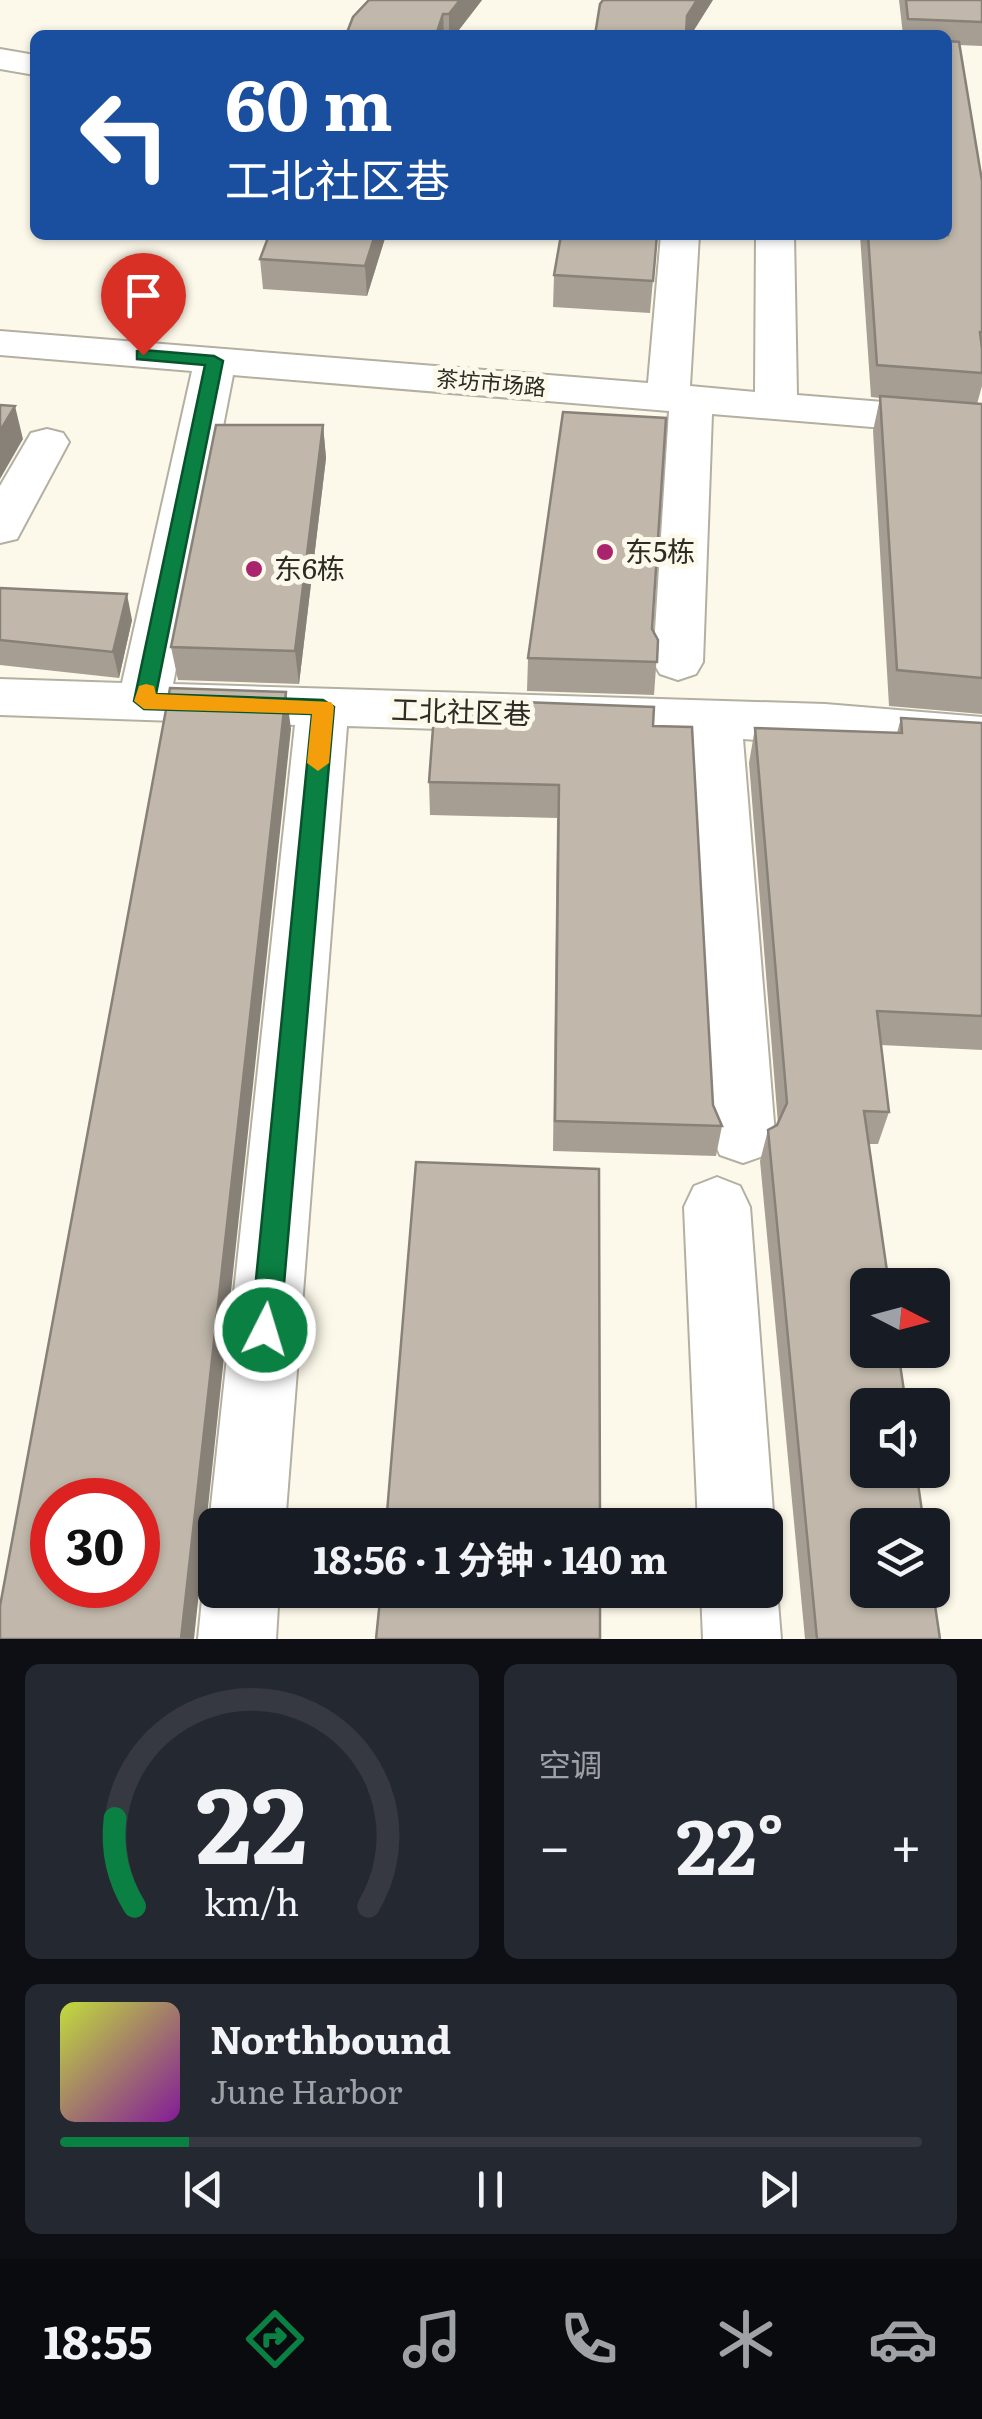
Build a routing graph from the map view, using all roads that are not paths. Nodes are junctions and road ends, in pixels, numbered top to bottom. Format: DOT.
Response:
graph roads {
  1 [pos="0,59"];
  2 [pos="30,64"];
  3 [pos="680,240"];
  4 [pos="775,240"];
  5 [pos="0,343"];
  6 [pos="214,361"];
  7 [pos="680,399"];
  8 [pos="776,406"];
  9 [pos="982,423"];
  10 [pos="46,442"];
  11 [pos="0,528"];
  12 [pos="678,662"];
  13 [pos="0,697"];
  14 [pos="144,701"];
  15 [pos="323,707"];
  16 [pos="715,720"];
  17 [pos="982,736"];
  18 [pos="743,1135"];
  19 [pos="717,1206"];
  20 [pos="249,1508"];
  21 [pos="735,1508"];
  22 [pos="240,1608"];
  23 [pos="741,1608"];
  24 [pos="237,1639"];
  25 [pos="742,1639"];
  1 -- 2 [label="street"];
  3 -- 7 [label="street"];
  4 -- 8 [label="street"];
  5 -- 6 [label="street, 茶坊市场路"];
  6 -- 7 [label="street, 茶坊市场路"];
  6 -- 14 [label="street"];
  7 -- 8 [label="street, 茶坊市场路"];
  7 -- 12 [label="street"];
  8 -- 9 [label="street, 茶坊市场路"];
  10 -- 11 [label="street"];
  13 -- 14 [label="street, 工北社区巷"];
  14 -- 15 [label="street, 工北社区巷"];
  15 -- 16 [label="street, 工北社区巷"];
  15 -- 20 [label="street"];
  16 -- 17 [label="street, 工北社区巷"];
  16 -- 18 [label="street"];
  19 -- 21 [label="street"];
  22 -- 24 [label="street"];
  23 -- 25 [label="street"];
}
